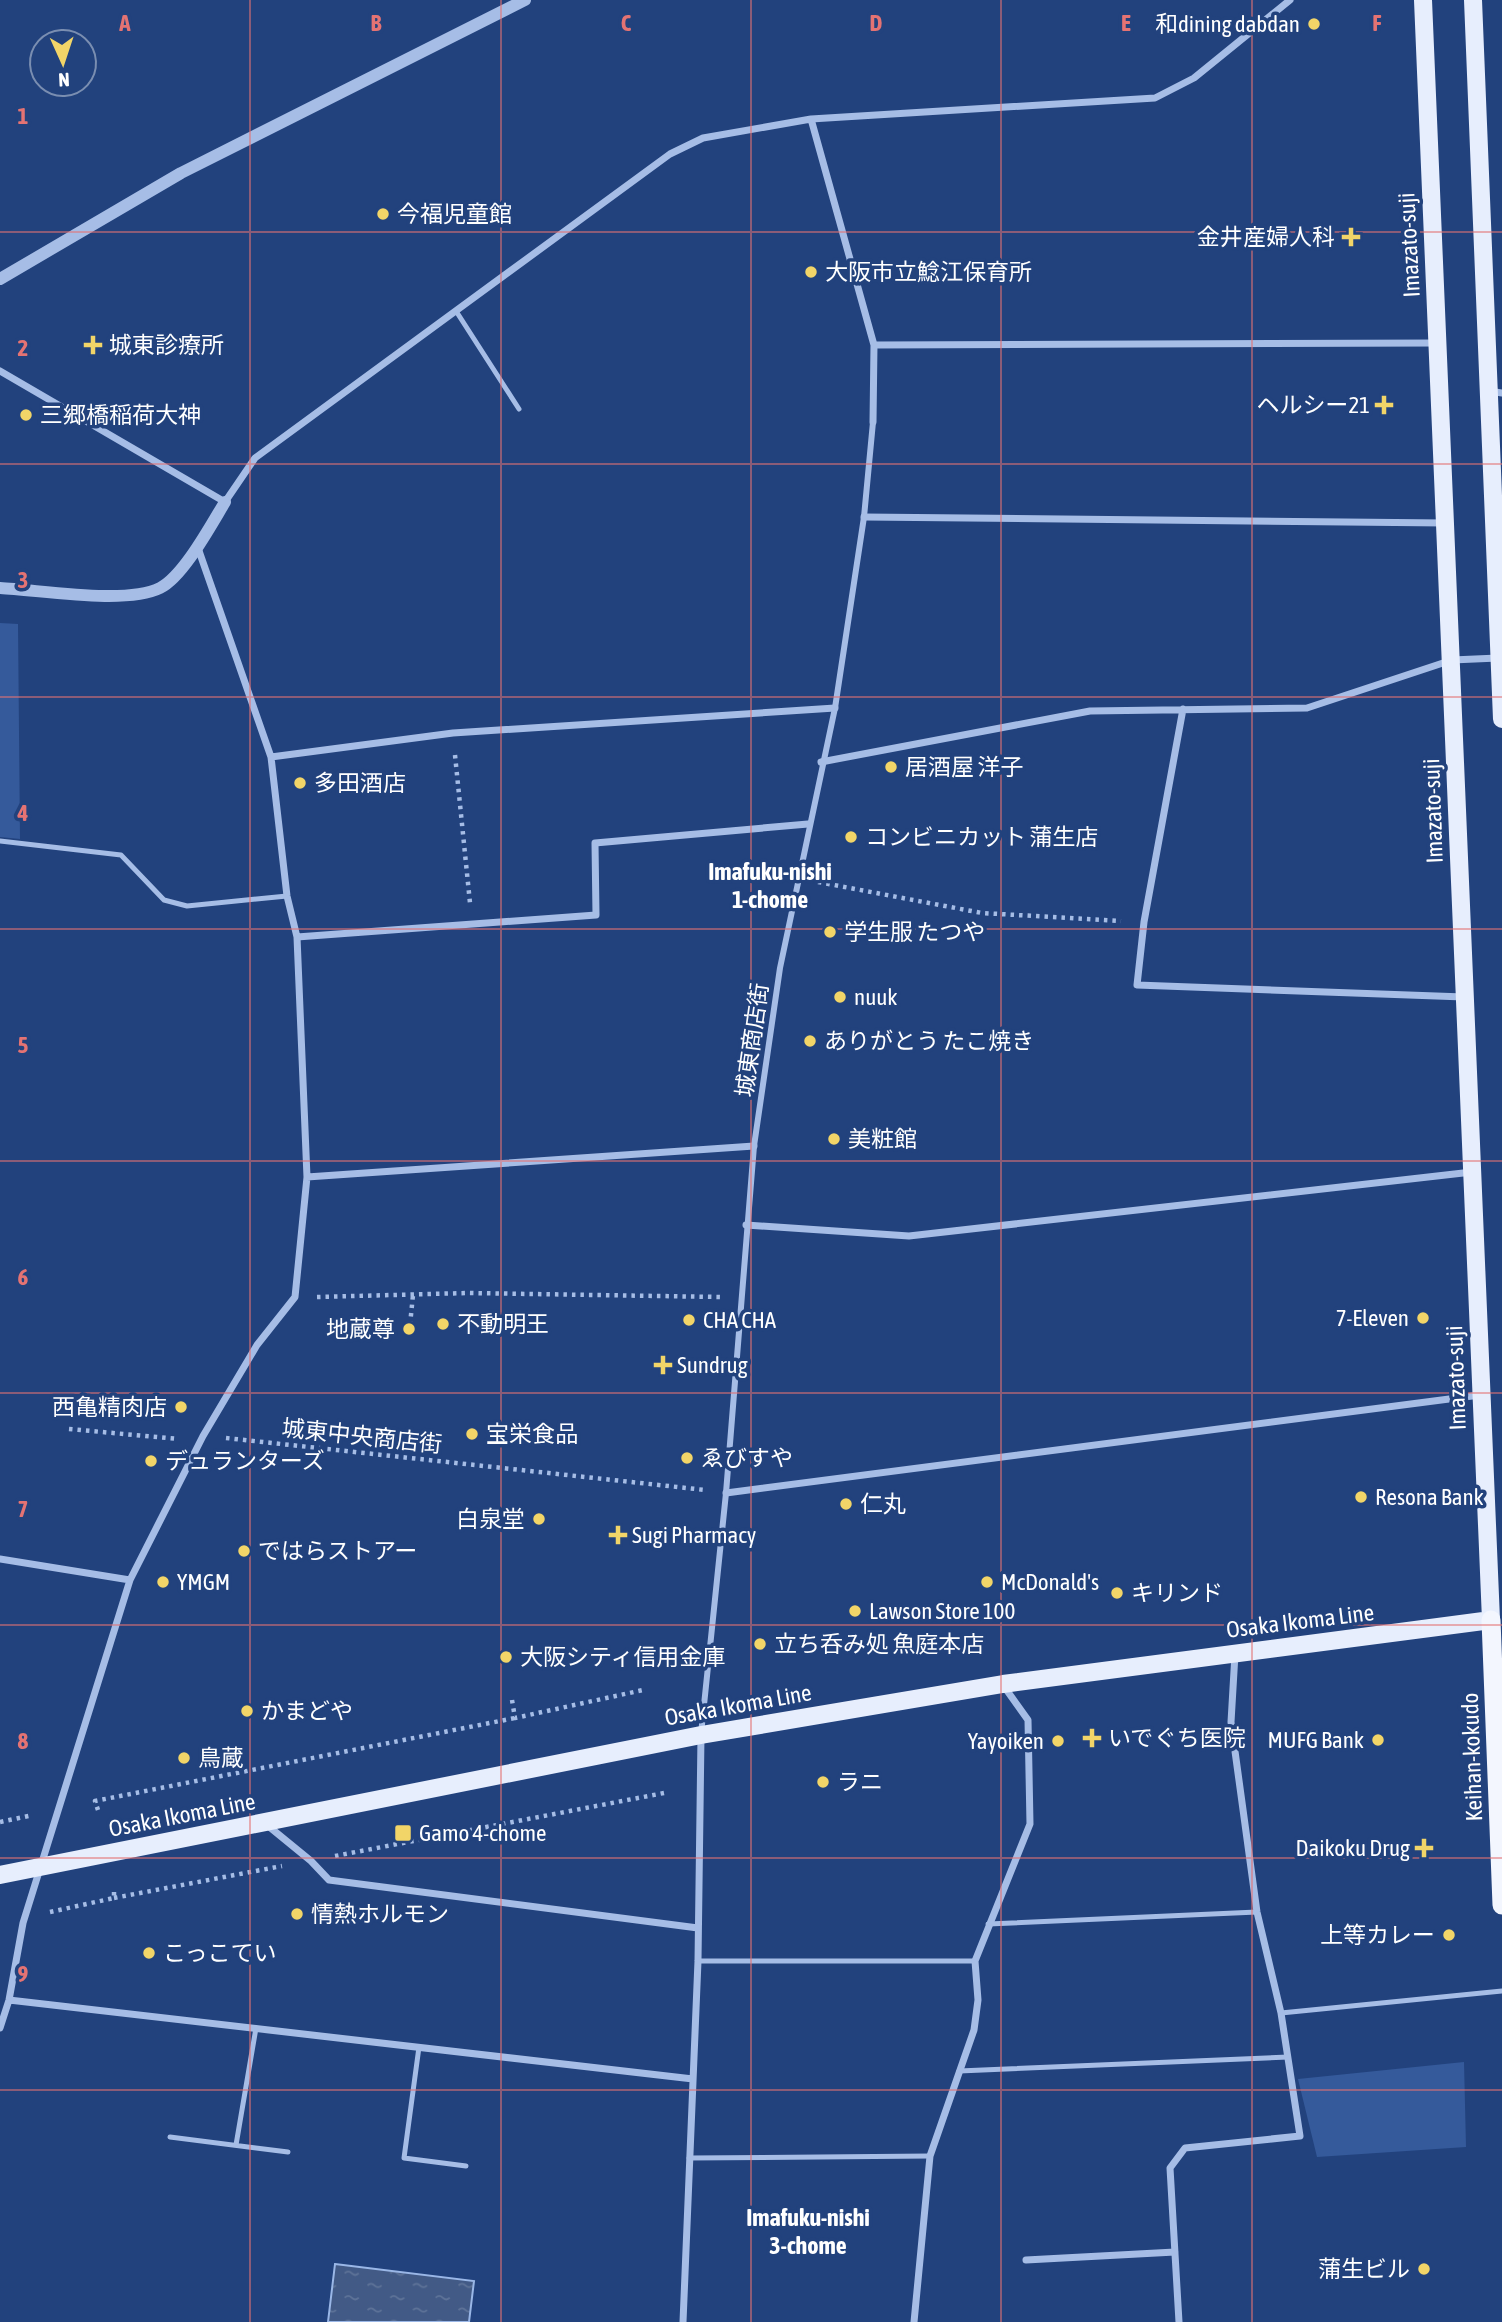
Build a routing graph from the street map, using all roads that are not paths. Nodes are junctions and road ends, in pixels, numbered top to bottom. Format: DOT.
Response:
graph roads {
  1 [pos="525,0"];
  2 [pos="1290,0"];
  3 [pos="1423,0"];
  4 [pos="1473,0"];
  5 [pos="811,119"];
  6 [pos="0,278"];
  7 [pos="456,311"];
  8 [pos="1438,343"];
  9 [pos="874,345"];
  10 [pos="0,371"];
  11 [pos="1495,392"];
  12 [pos="519,408"];
  13 [pos="873,422"];
  14 [pos="225,502"];
  15 [pos="864,517"];
  16 [pos="1446,523"];
  17 [pos="198,548"];
  18 [pos="1499,572"];
  19 [pos="0,588"];
  20 [pos="1502,658"];
  21 [pos="1452,660"];
  22 [pos="835,708"];
  23 [pos="1183,709"];
  24 [pos="1502,719"];
  25 [pos="271,757"];
  26 [pos="821,762"];
  27 [pos="808,824"];
  28 [pos="0,842"];
  29 [pos="287,896"];
  30 [pos="297,937"];
  31 [pos="1465,997"];
  32 [pos="754,1146"];
  33 [pos="1472,1172"];
  34 [pos="307,1177"];
  35 [pos="746,1225"];
  36 [pos="1480,1395"];
  37 [pos="726,1493"];
  38 [pos="0,1559"];
  39 [pos="130,1580"];
  40 [pos="1498,1619"];
  41 [pos="1235,1654"];
  42 [pos="1003,1684"];
  43 [pos="701,1735"];
  44 [pos="266,1824"];
  45 [pos="40,1867"];
  46 [pos="0,1875"];
  47 [pos="1502,1905"];
  48 [pos="1257,1912"];
  49 [pos="987,1924"];
  50 [pos="698,1928"];
  51 [pos="698,1961"];
  52 [pos="975,1961"];
  53 [pos="1502,1991"];
  54 [pos="9,2000"];
  55 [pos="1281,2013"];
  56 [pos="0,2028"];
  57 [pos="256,2028"];
  58 [pos="419,2047"];
  59 [pos="1288,2057"];
  60 [pos="958,2071"];
  61 [pos="693,2079"];
  62 [pos="170,2137"];
  63 [pos="236,2145"];
  64 [pos="288,2152"];
  65 [pos="930,2156"];
  66 [pos="689,2158"];
  67 [pos="466,2166"];
  68 [pos="1175,2252"];
  69 [pos="1026,2260"];
  70 [pos="683,2322"];
  71 [pos="914,2322"];
  72 [pos="1179,2322"];
  1 -- 6 [label="street"];
  2 -- 5 [label="street"];
  3 -- 8 [label="main road, Imazato-suji"];
  4 -- 11 [label="main road"];
  5 -- 7 [label="street"];
  5 -- 9 [label="street"];
  7 -- 12 [label="lane"];
  7 -- 14 [label="street"];
  8 -- 9 [label="street"];
  8 -- 16 [label="main road, Imazato-suji"];
  9 -- 13 [label="street"];
  10 -- 14 [label="street"];
  11 -- 18 [label="main road"];
  13 -- 15 [label="street, 城東商店街"];
  14 -- 17 [label="street"];
  15 -- 16 [label="street"];
  15 -- 22 [label="street, 城東商店街"];
  16 -- 21 [label="main road, Imazato-suji"];
  17 -- 19 [label="street"];
  17 -- 25 [label="street"];
  18 -- 20 [label="main road"];
  20 -- 21 [label="street"];
  20 -- 24 [label="main road"];
  21 -- 23 [label="street"];
  21 -- 31 [label="main road, Imazato-suji"];
  22 -- 25 [label="street"];
  22 -- 26 [label="street, 城東商店街"];
  23 -- 26 [label="street"];
  23 -- 31 [label="street"];
  25 -- 29 [label="street"];
  26 -- 27 [label="street, 城東商店街"];
  27 -- 30 [label="street"];
  27 -- 32 [label="street, 城東商店街"];
  28 -- 29 [label="lane"];
  29 -- 30 [label="street"];
  30 -- 34 [label="street"];
  31 -- 33 [label="main road, Imazato-suji"];
  32 -- 34 [label="street"];
  32 -- 35 [label="street, 城東商店街"];
  33 -- 35 [label="street"];
  33 -- 36 [label="main road, Imazato-suji"];
  34 -- 39 [label="street"];
  35 -- 37 [label="street, 城東商店街"];
  36 -- 37 [label="street"];
  36 -- 40 [label="main road, Imazato-suji"];
  37 -- 43 [label="street, 城東商店街"];
  38 -- 39 [label="street"];
  39 -- 45 [label="street"];
  40 -- 41 [label="main road, Osaka Ikoma Line"];
  40 -- 47 [label="highway, Keihan-kokudo"];
  41 -- 42 [label="main road, Osaka Ikoma Line"];
  41 -- 48 [label="street"];
  42 -- 43 [label="main road, Osaka Ikoma Line"];
  42 -- 49 [label="street"];
  43 -- 44 [label="main road, Osaka Ikoma Line"];
  43 -- 50 [label="street"];
  44 -- 45 [label="main road, Osaka Ikoma Line"];
  44 -- 50 [label="street"];
  45 -- 46 [label="main road, Osaka Ikoma Line"];
  45 -- 54 [label="street"];
  48 -- 49 [label="lane"];
  48 -- 55 [label="street"];
  49 -- 52 [label="street"];
  50 -- 51 [label="street"];
  51 -- 52 [label="lane"];
  51 -- 61 [label="street"];
  52 -- 60 [label="street"];
  53 -- 55 [label="lane"];
  54 -- 56 [label="street"];
  54 -- 57 [label="street"];
  55 -- 59 [label="street"];
  57 -- 58 [label="street"];
  57 -- 63 [label="lane"];
  58 -- 61 [label="street"];
  58 -- 67 [label="lane"];
  59 -- 60 [label="lane"];
  59 -- 68 [label="street"];
  60 -- 65 [label="street"];
  61 -- 66 [label="street"];
  62 -- 63 [label="lane"];
  63 -- 64 [label="lane"];
  65 -- 66 [label="lane"];
  65 -- 71 [label="street"];
  66 -- 70 [label="street"];
  68 -- 69 [label="street"];
  68 -- 72 [label="street"];
}
